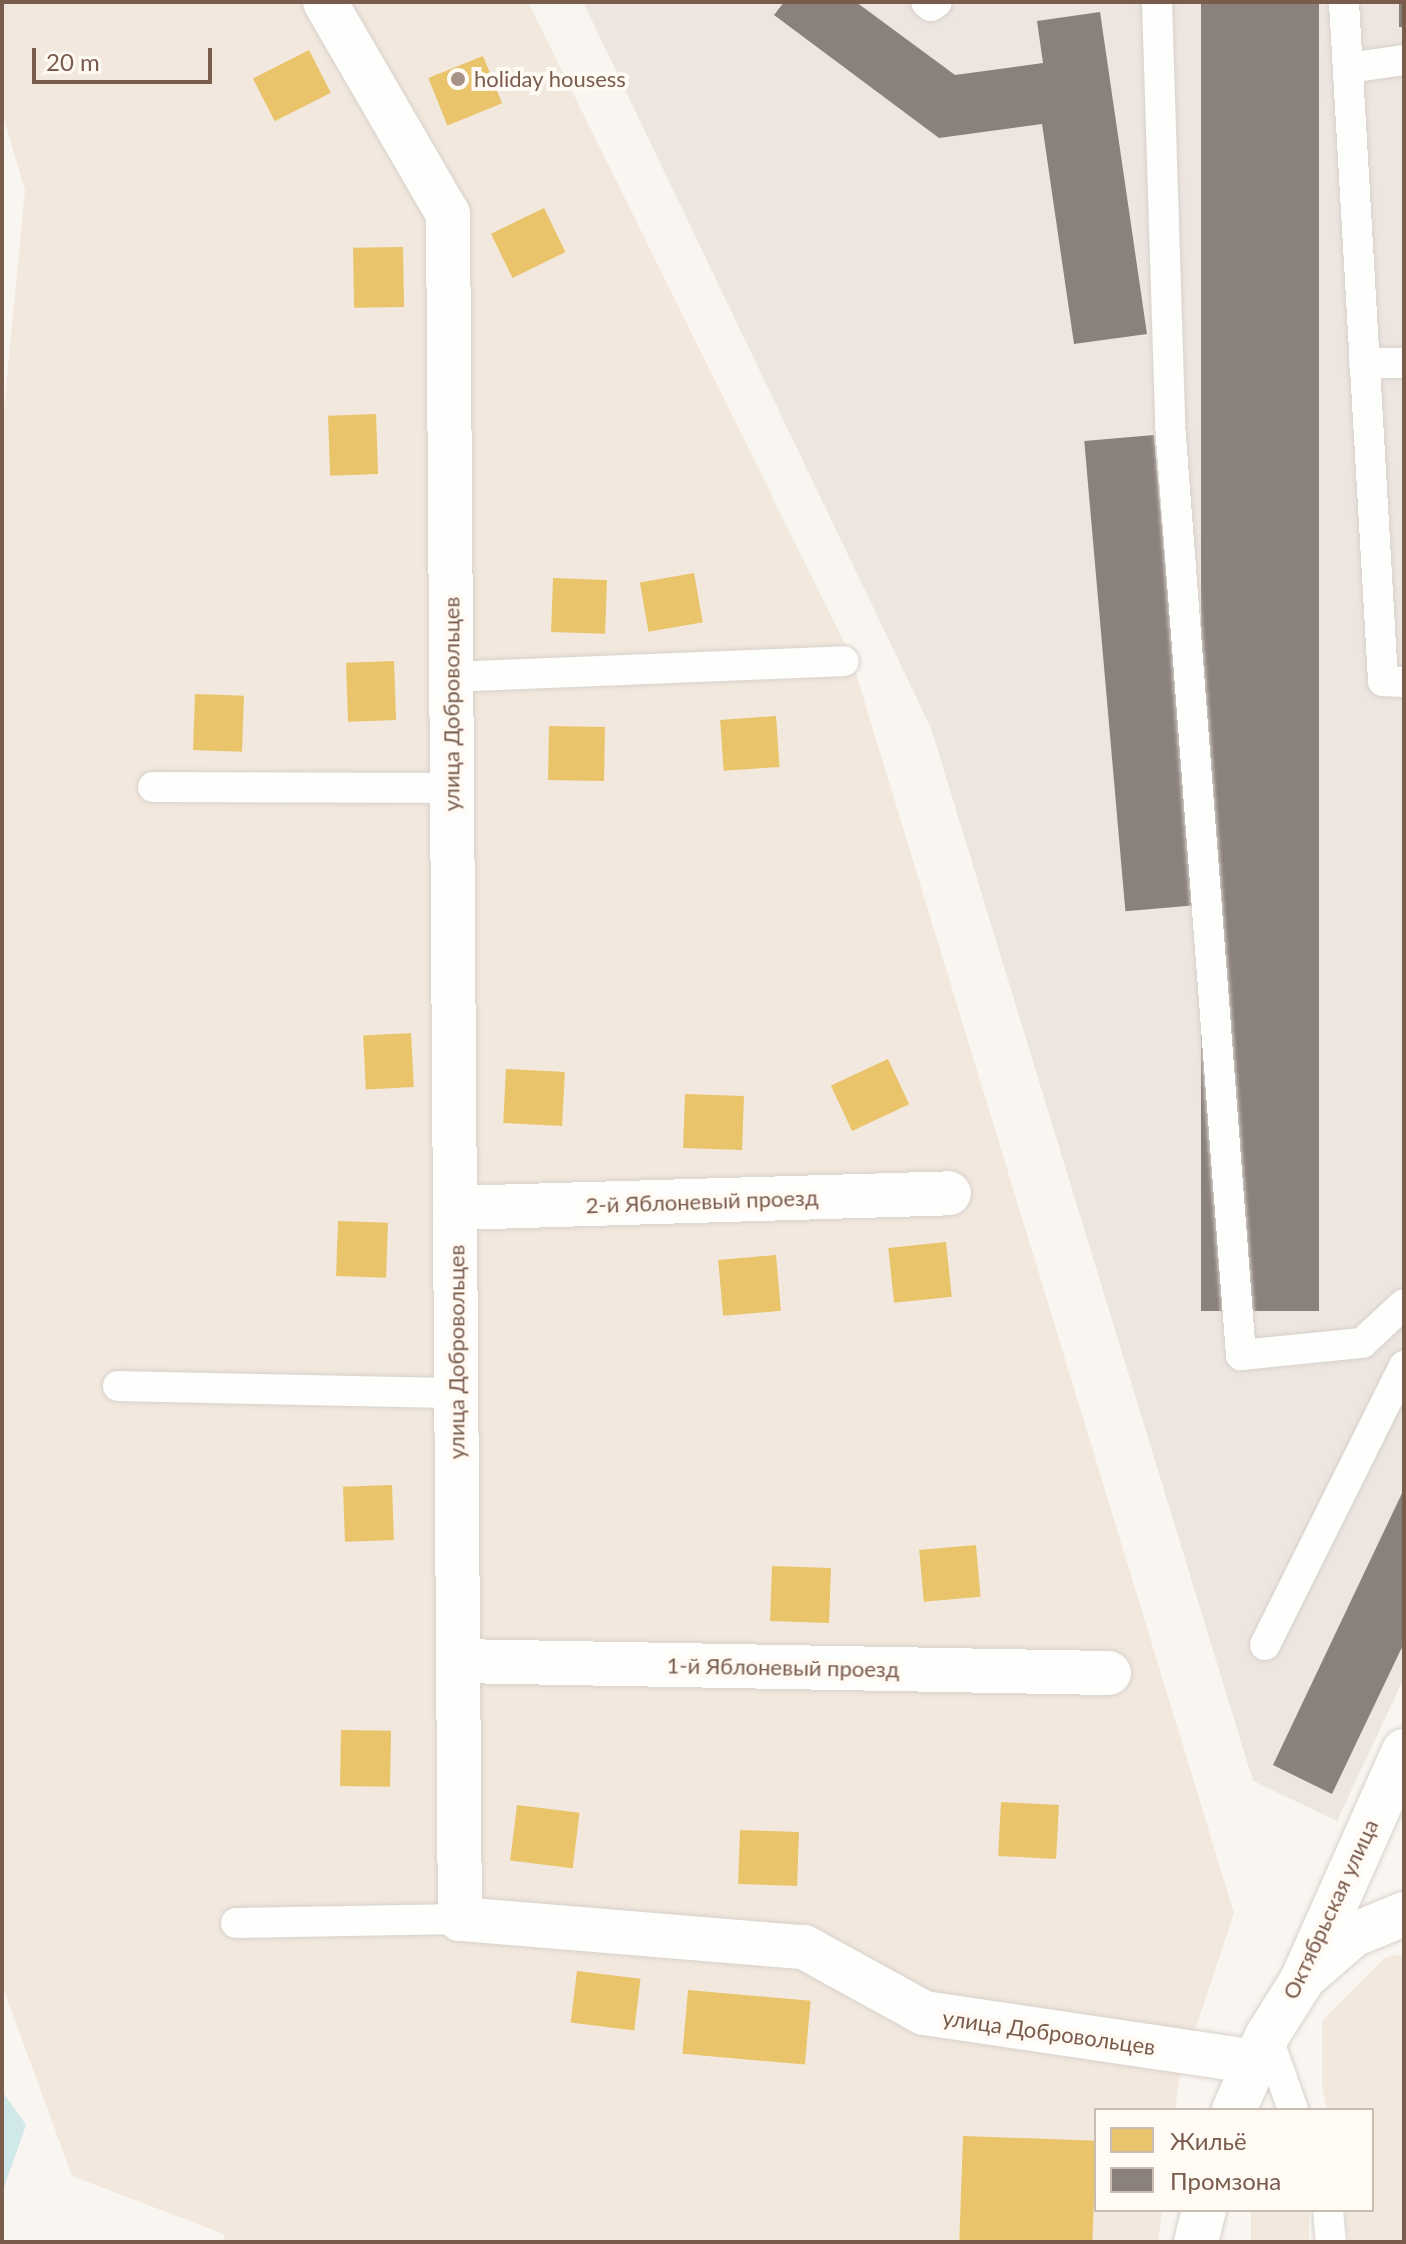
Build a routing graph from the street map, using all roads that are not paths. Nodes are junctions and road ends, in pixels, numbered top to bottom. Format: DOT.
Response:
graph roads {
  1 [pos="325,2"];
  2 [pos="926,2"];
  3 [pos="937,2"];
  4 [pos="1157,2"];
  5 [pos="1344,2"];
  6 [pos="1404,60"];
  7 [pos="1348,68"];
  8 [pos="1364,363"];
  9 [pos="1404,363"];
  10 [pos="844,661"];
  11 [pos="451,677"];
  12 [pos="1404,682"];
  13 [pos="153,787"];
  14 [pos="452,788"];
  15 [pos="949,1193"];
  16 [pos="455,1208"];
  17 [pos="1404,1304"];
  18 [pos="1404,1366"];
  19 [pos="118,1386"];
  20 [pos="457,1393"];
  21 [pos="1265,1645"];
  22 [pos="458,1661"];
  23 [pos="1109,1673"];
  24 [pos="1404,1751"];
  25 [pos="1404,1914"];
  26 [pos="460,1919"];
  27 [pos="236,1923"];
  28 [pos="1301,1982"];
  29 [pos="1260,2049"];
  30 [pos="1235,2108"];
  31 [pos="1292,2108"];
  32 [pos="1204,2212"];
  33 [pos="1328,2212"];
  34 [pos="1196,2242"];
  35 [pos="1331,2242"];
  1 -- 11 [label="street, улица Добровольцев"];
  2 -- 3 [label="lane"];
  4 -- 17 [label="lane"];
  5 -- 7 [label="lane"];
  6 -- 7 [label="lane"];
  7 -- 8 [label="lane"];
  8 -- 9 [label="lane"];
  8 -- 12 [label="lane"];
  10 -- 11 [label="lane"];
  11 -- 14 [label="street, улица Добровольцев"];
  13 -- 14 [label="lane"];
  14 -- 16 [label="street, улица Добровольцев"];
  15 -- 16 [label="street, 2-й Яблоневый проезд"];
  16 -- 20 [label="street, улица Добровольцев"];
  18 -- 21 [label="lane"];
  19 -- 20 [label="lane"];
  20 -- 22 [label="street, улица Добровольцев"];
  22 -- 23 [label="street, 1-й Яблоневый проезд"];
  22 -- 26 [label="street, улица Добровольцев"];
  24 -- 28 [label="street, Октябрьская улица"];
  25 -- 28 [label="street"];
  26 -- 27 [label="lane"];
  26 -- 29 [label="street, улица Добровольцев"];
  28 -- 29 [label="street, Октябрьская улица"];
  29 -- 30 [label="street, Октябрьская улица"];
  29 -- 31 [label="lane"];
  32 -- 34 [label="street"];
  33 -- 35 [label="lane"];
}
